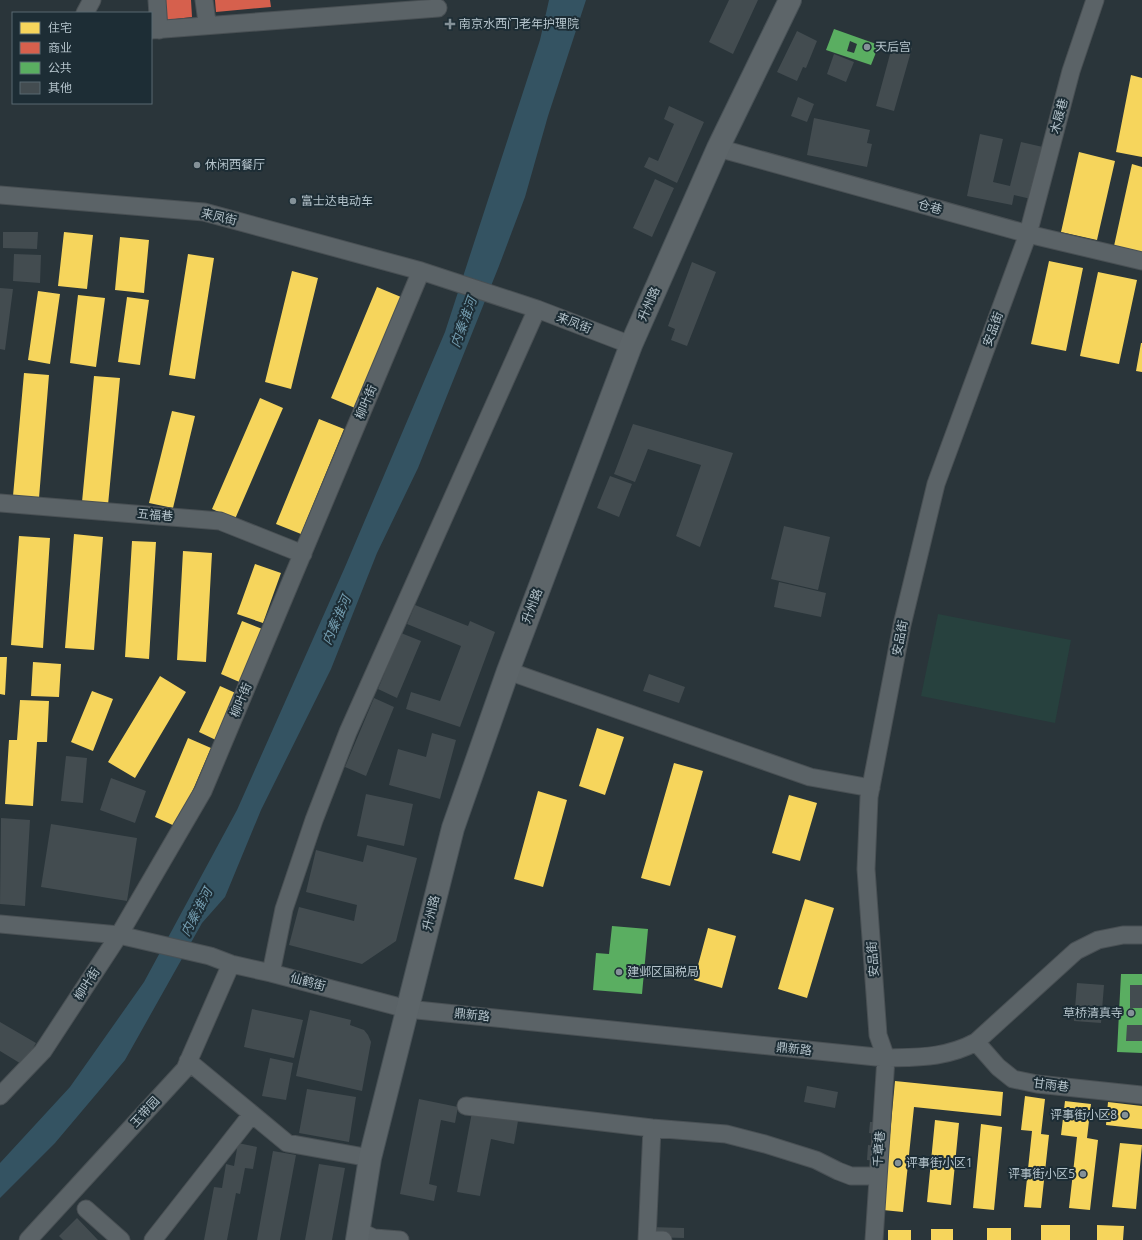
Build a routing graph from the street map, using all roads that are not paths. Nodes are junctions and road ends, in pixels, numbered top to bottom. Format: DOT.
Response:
graph roads {
  1 [pos="92,0"];
  2 [pos="157,0"];
  3 [pos="204,0"];
  4 [pos="790,0"];
  5 [pos="1095,0"];
  6 [pos="438,8"];
  7 [pos="86,12"];
  8 [pos="207,22"];
  9 [pos="155,30"];
  10 [pos="718,148"];
  11 [pos="0,195"];
  12 [pos="1028,234"];
  13 [pos="1142,260"];
  14 [pos="427,272"];
  15 [pos="537,309"];
  16 [pos="631,345"];
  17 [pos="0,503"];
  18 [pos="303,554"];
  19 [pos="508,671"];
  20 [pos="871,788"];
  21 [pos="0,924"];
  22 [pos="120,935"];
  23 [pos="1142,935"];
  24 [pos="231,964"];
  25 [pos="272,972"];
  26 [pos="407,1009"];
  27 [pos="976,1042"];
  28 [pos="886,1058"];
  29 [pos="188,1061"];
  30 [pos="1142,1095"];
  31 [pos="0,1096"];
  32 [pos="466,1106"];
  33 [pos="252,1114"];
  34 [pos="652,1128"];
  35 [pos="370,1158"];
  36 [pos="876,1176"];
  37 [pos="86,1210"];
  38 [pos="358,1235"];
  39 [pos="28,1240"];
  40 [pos="121,1240"];
  41 [pos="153,1240"];
  42 [pos="400,1240"];
  43 [pos="648,1240"];
  44 [pos="663,1240"];
  45 [pos="874,1240"];
  1 -- 7 [label="street"];
  2 -- 9 [label="street"];
  3 -- 8 [label="street"];
  4 -- 10 [label="main road, 升州路"];
  5 -- 12 [label="street, 木屐巷"];
  6 -- 9 [label="street"];
  10 -- 12 [label="street, 仓巷"];
  10 -- 16 [label="main road, 升州路"];
  11 -- 14 [label="street, 来凤街"];
  12 -- 13 [label="street, 仓巷"];
  12 -- 20 [label="street, 安品街"];
  14 -- 15 [label="street, 来凤街"];
  14 -- 18 [label="street, 柳叶街"];
  15 -- 16 [label="street, 来凤街"];
  15 -- 25 [label="street"];
  16 -- 19 [label="main road, 升州路"];
  17 -- 18 [label="street, 五福巷"];
  18 -- 22 [label="street, 柳叶街"];
  19 -- 20 [label="street"];
  19 -- 26 [label="main road, 升州路"];
  20 -- 28 [label="street, 安品街"];
  21 -- 22 [label="street"];
  22 -- 24 [label="street, 仙鹤街"];
  22 -- 31 [label="street, 柳叶街"];
  23 -- 27 [label="street, 鼎新路"];
  24 -- 25 [label="street, 仙鹤街"];
  24 -- 29 [label="street, 玉带园"];
  25 -- 26 [label="street, 仙鹤街"];
  26 -- 28 [label="street, 鼎新路"];
  26 -- 35 [label="main road, 升州路"];
  27 -- 28 [label="street, 鼎新路"];
  27 -- 30 [label="street, 甘雨巷"];
  28 -- 36 [label="street, 千章巷"];
  29 -- 33 [label="street"];
  29 -- 39 [label="street, 玉带园"];
  32 -- 34 [label="street"];
  33 -- 35 [label="street"];
  33 -- 41 [label="street"];
  34 -- 36 [label="street"];
  34 -- 43 [label="street"];
  35 -- 38 [label="main road, 升州路"];
  36 -- 45 [label="street, 千章巷"];
  37 -- 40 [label="street"];
  38 -- 42 [label="street"];
  43 -- 44 [label="street"];
}
